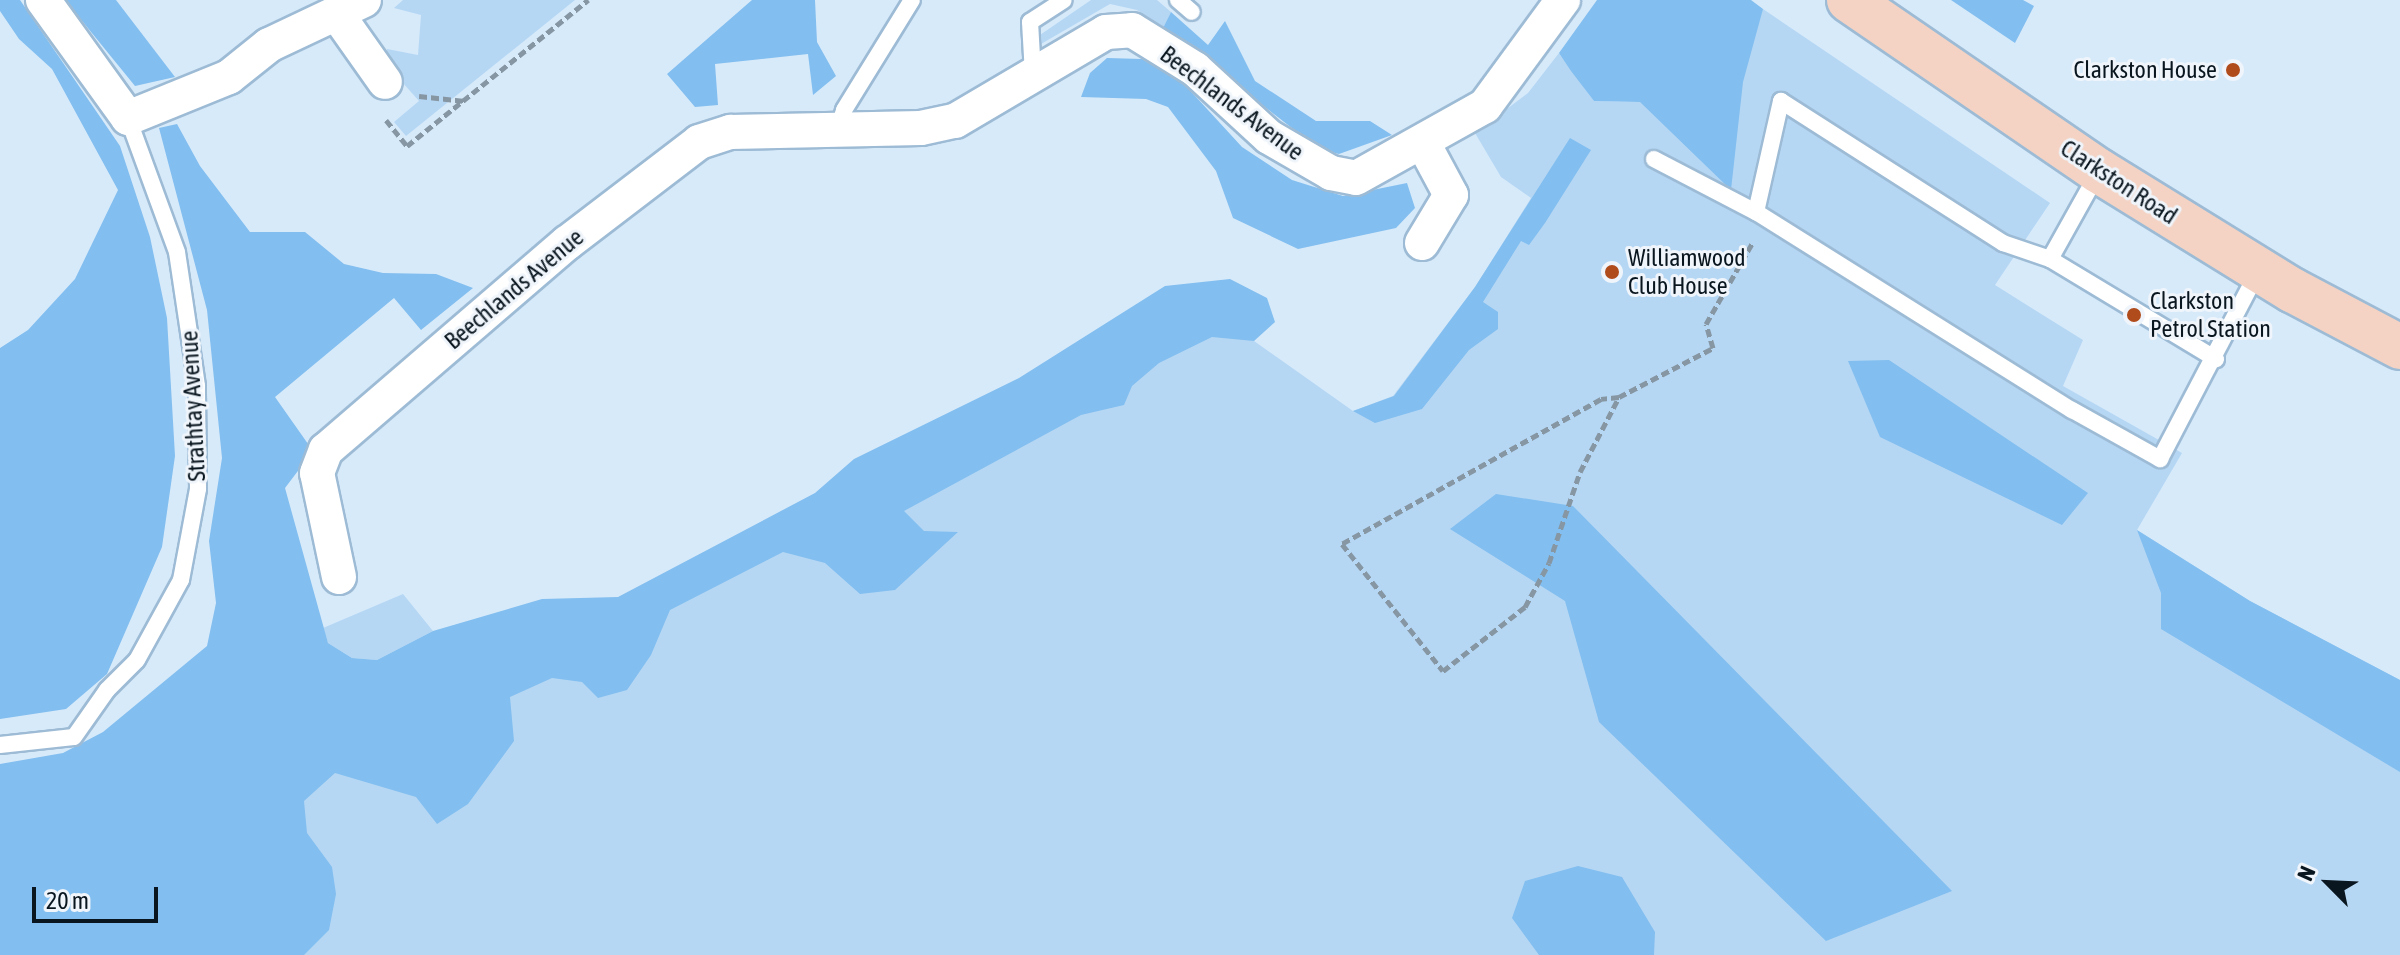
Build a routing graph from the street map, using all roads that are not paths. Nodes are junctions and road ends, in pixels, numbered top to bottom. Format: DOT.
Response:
graph roads {
  1 [pos="43,0"];
  2 [pos="912,0"];
  3 [pos="1064,0"];
  4 [pos="1178,0"];
  5 [pos="1563,0"];
  6 [pos="1849,0"];
  7 [pos="351,7"];
  8 [pos="1192,12"];
  9 [pos="1033,74"];
  10 [pos="385,82"];
  11 [pos="128,118"];
  12 [pos="838,129"];
  13 [pos="1423,143"];
  14 [pos="1654,159"];
  15 [pos="2099,171"];
  16 [pos="1762,216"];
  17 [pos="1422,243"];
  18 [pos="2050,259"];
  19 [pos="2259,268"];
  20 [pos="2400,347"];
  21 [pos="2216,359"];
  22 [pos="339,577"];
  23 [pos="0,745"];
  1 -- 11 [label="street, Strathtay Avenue"];
  2 -- 12 [label="lane"];
  3 -- 9 [label="lane"];
  4 -- 8 [label="lane"];
  5 -- 13 [label="street, Beechlands Avenue"];
  6 -- 15 [label="main road, Clarkston Road"];
  7 -- 10 [label="street"];
  7 -- 11 [label="street"];
  9 -- 12 [label="street, Beechlands Avenue"];
  9 -- 13 [label="street, Beechlands Avenue"];
  11 -- 23 [label="lane, Strathtay Avenue"];
  12 -- 22 [label="street, Beechlands Avenue"];
  13 -- 17 [label="street"];
  14 -- 16 [label="lane"];
  15 -- 18 [label="lane"];
  15 -- 19 [label="main road, Clarkston Road"];
  16 -- 18 [label="lane"];
  16 -- 21 [label="lane"];
  18 -- 21 [label="lane"];
  19 -- 20 [label="main road, Clarkston Road"];
  19 -- 21 [label="lane"];
}
